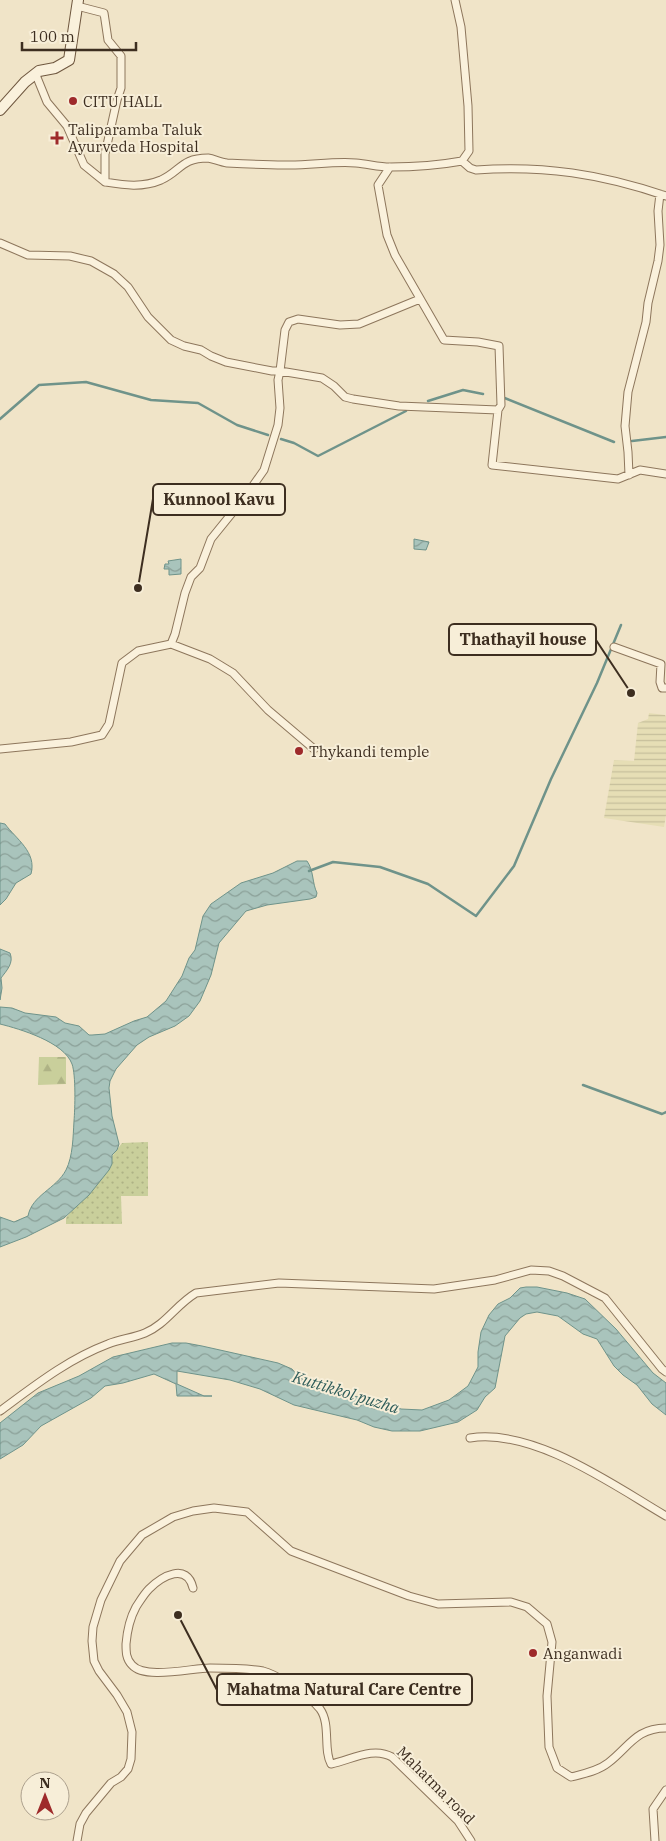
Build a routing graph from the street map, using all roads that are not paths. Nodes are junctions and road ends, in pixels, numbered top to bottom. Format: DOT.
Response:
graph roads {
  1 [pos="455,0"];
  2 [pos="78,3"];
  3 [pos="36,75"];
  4 [pos="0,110"];
  5 [pos="462,161"];
  6 [pos="390,167"];
  7 [pos="105,182"];
  8 [pos="663,195"];
  9 [pos="0,243"];
  10 [pos="420,299"];
  11 [pos="280,371"];
  12 [pos="498,410"];
  13 [pos="666,474"];
  14 [pos="629,475"];
  15 [pos="172,644"];
  16 [pos="614,647"];
  17 [pos="666,688"];
  18 [pos="0,749"];
  19 [pos="314,749"];
  20 [pos="666,1372"];
  21 [pos="0,1411"];
  22 [pos="470,1438"];
  23 [pos="666,1516"];
  24 [pos="193,1588"];
  25 [pos="666,1728"];
  26 [pos="666,1790"];
  27 [pos="77,1841"];
  28 [pos="471,1841"];
  29 [pos="655,1841"];
  1 -- 5 [label="street"];
  2 -- 3 [label="main road"];
  2 -- 7 [label="street"];
  3 -- 4 [label="main road"];
  3 -- 7 [label="street"];
  5 -- 6 [label="street"];
  5 -- 8 [label="street"];
  6 -- 7 [label="street"];
  6 -- 10 [label="street"];
  8 -- 14 [label="street"];
  9 -- 11 [label="street"];
  10 -- 11 [label="street"];
  10 -- 12 [label="street"];
  11 -- 12 [label="street"];
  11 -- 15 [label="street"];
  12 -- 14 [label="street"];
  13 -- 14 [label="street"];
  15 -- 18 [label="street"];
  15 -- 19 [label="street"];
  16 -- 17 [label="street"];
  20 -- 21 [label="street"];
  22 -- 23 [label="street"];
  24 -- 28 [label="street, Mahatma road"];
  25 -- 27 [label="street"];
  26 -- 29 [label="street"];
}
